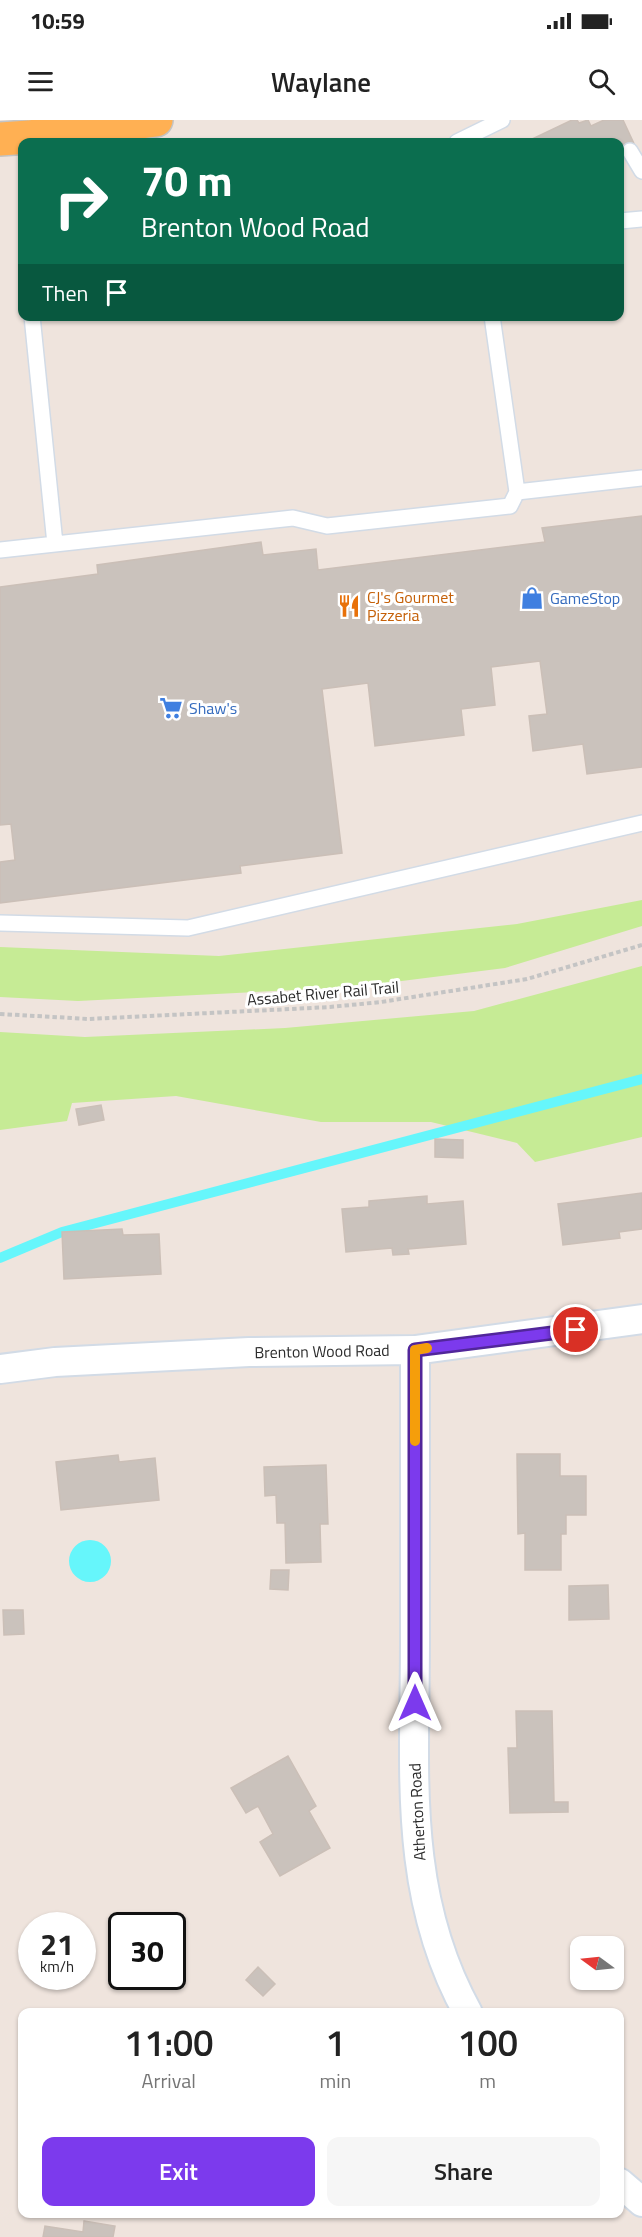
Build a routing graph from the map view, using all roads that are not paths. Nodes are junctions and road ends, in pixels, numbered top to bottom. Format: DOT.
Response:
graph roads {
  1 [pos="156,120"];
  2 [pos="502,120"];
  3 [pos="18,138"];
  4 [pos="29,138"];
  5 [pos="469,138"];
  6 [pos="0,139"];
  7 [pos="630,151"];
  8 [pos="642,171"];
  9 [pos="642,219"];
  10 [pos="624,221"];
  11 [pos="33,321"];
  12 [pos="493,321"];
  13 [pos="642,478"];
  14 [pos="517,492"];
  15 [pos="55,544"];
  16 [pos="0,550"];
  17 [pos="642,823"];
  18 [pos="0,924"];
  19 [pos="642,1319"];
  20 [pos="415,1350"];
  21 [pos="0,1369"];
  22 [pos="466,2008"];
  23 [pos="624,2186"];
  24 [pos="642,2202"];
  1 -- 4 [label="main road"];
  2 -- 5 [label="lane"];
  3 -- 6 [label="main road"];
  7 -- 8 [label="lane"];
  9 -- 10 [label="lane"];
  11 -- 15 [label="lane"];
  12 -- 14 [label="lane"];
  13 -- 14 [label="lane"];
  14 -- 15 [label="lane"];
  15 -- 16 [label="lane"];
  17 -- 18 [label="lane"];
  19 -- 20 [label="street, Brenton Wood Road"];
  20 -- 21 [label="street, Brenton Wood Road"];
  20 -- 22 [label="street, Atherton Road"];
  23 -- 24 [label="street"];
}
